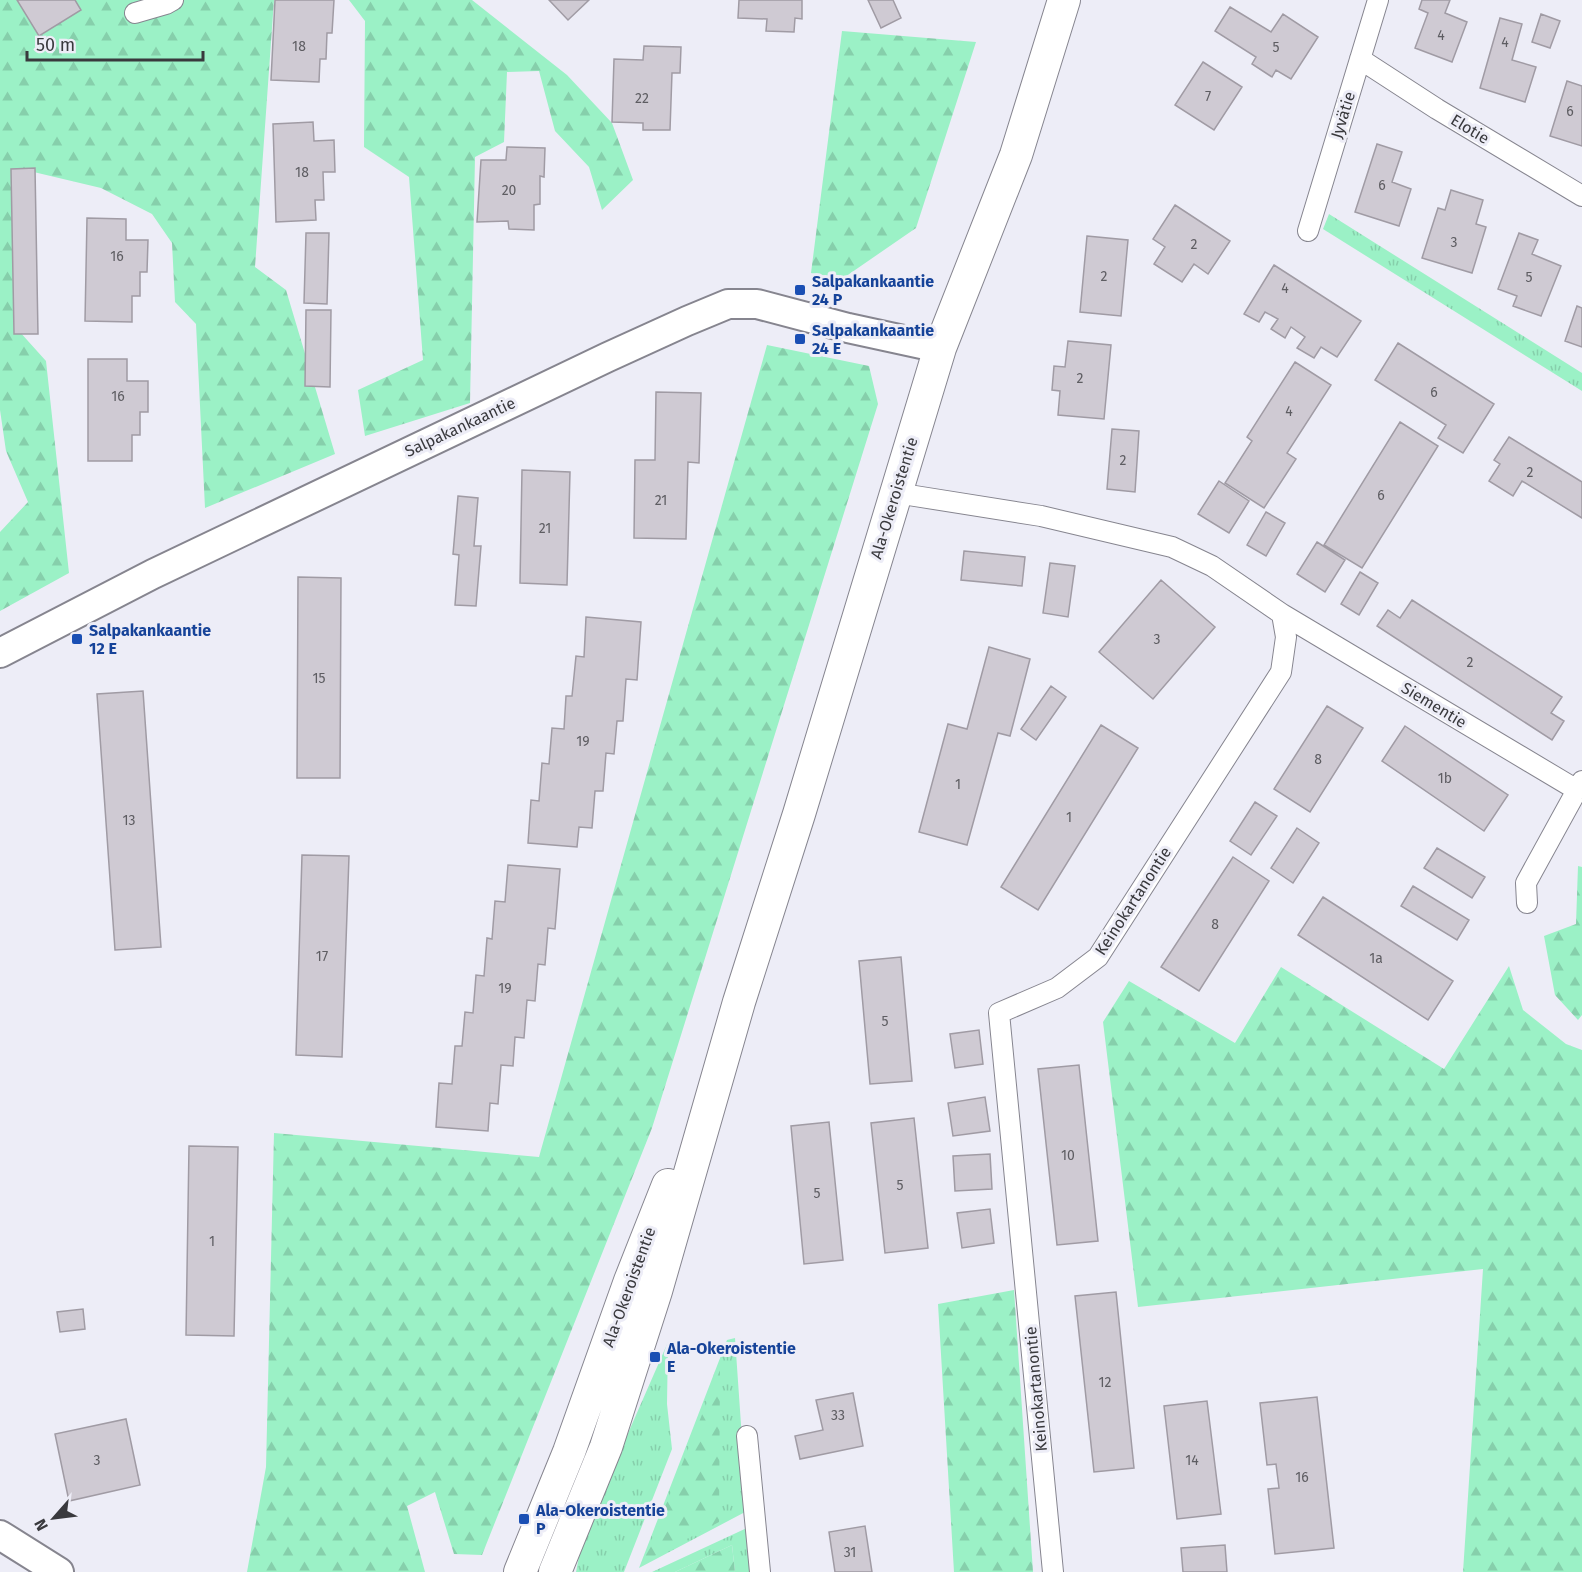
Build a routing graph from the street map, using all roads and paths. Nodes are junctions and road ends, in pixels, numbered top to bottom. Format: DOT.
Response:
graph roads {
  1 [pos="173,0"];
  2 [pos="1064,0"];
  3 [pos="1378,0"];
  4 [pos="135,13"];
  5 [pos="1360,59"];
  6 [pos="1582,196"];
  7 [pos="1308,231"];
  8 [pos="940,348"];
  9 [pos="896,493"];
  10 [pos="1282,614"];
  11 [pos="0,653"];
  12 [pos="1579,786"];
  13 [pos="1527,903"];
  14 [pos="739,1002"];
  15 [pos="747,1436"];
  16 [pos="0,1535"];
  17 [pos="59,1572"];
  18 [pos="520,1572"];
  19 [pos="555,1572"];
  20 [pos="760,1572"];
  21 [pos="1053,1572"];
  1 -- 4 [label="street"];
  2 -- 8 [label="main road, Ala-Okeroistentie"];
  3 -- 5 [label="street, Jyvätie"];
  5 -- 6 [label="street, Elotie"];
  5 -- 7 [label="street, Jyvätie"];
  8 -- 9 [label="main road, Ala-Okeroistentie"];
  8 -- 11 [label="street, Salpakankaantie"];
  9 -- 10 [label="street"];
  9 -- 14 [label="main road, Ala-Okeroistentie"];
  10 -- 12 [label="street, Siementie"];
  10 -- 21 [label="street, Keinokartanontie"];
  12 -- 13 [label="street"];
  14 -- 18 [label="main road, Ala-Okeroistentie"];
  14 -- 19 [label="main road, Ala-Okeroistentie"];
  15 -- 20 [label="street"];
  16 -- 17 [label="street"];
}
